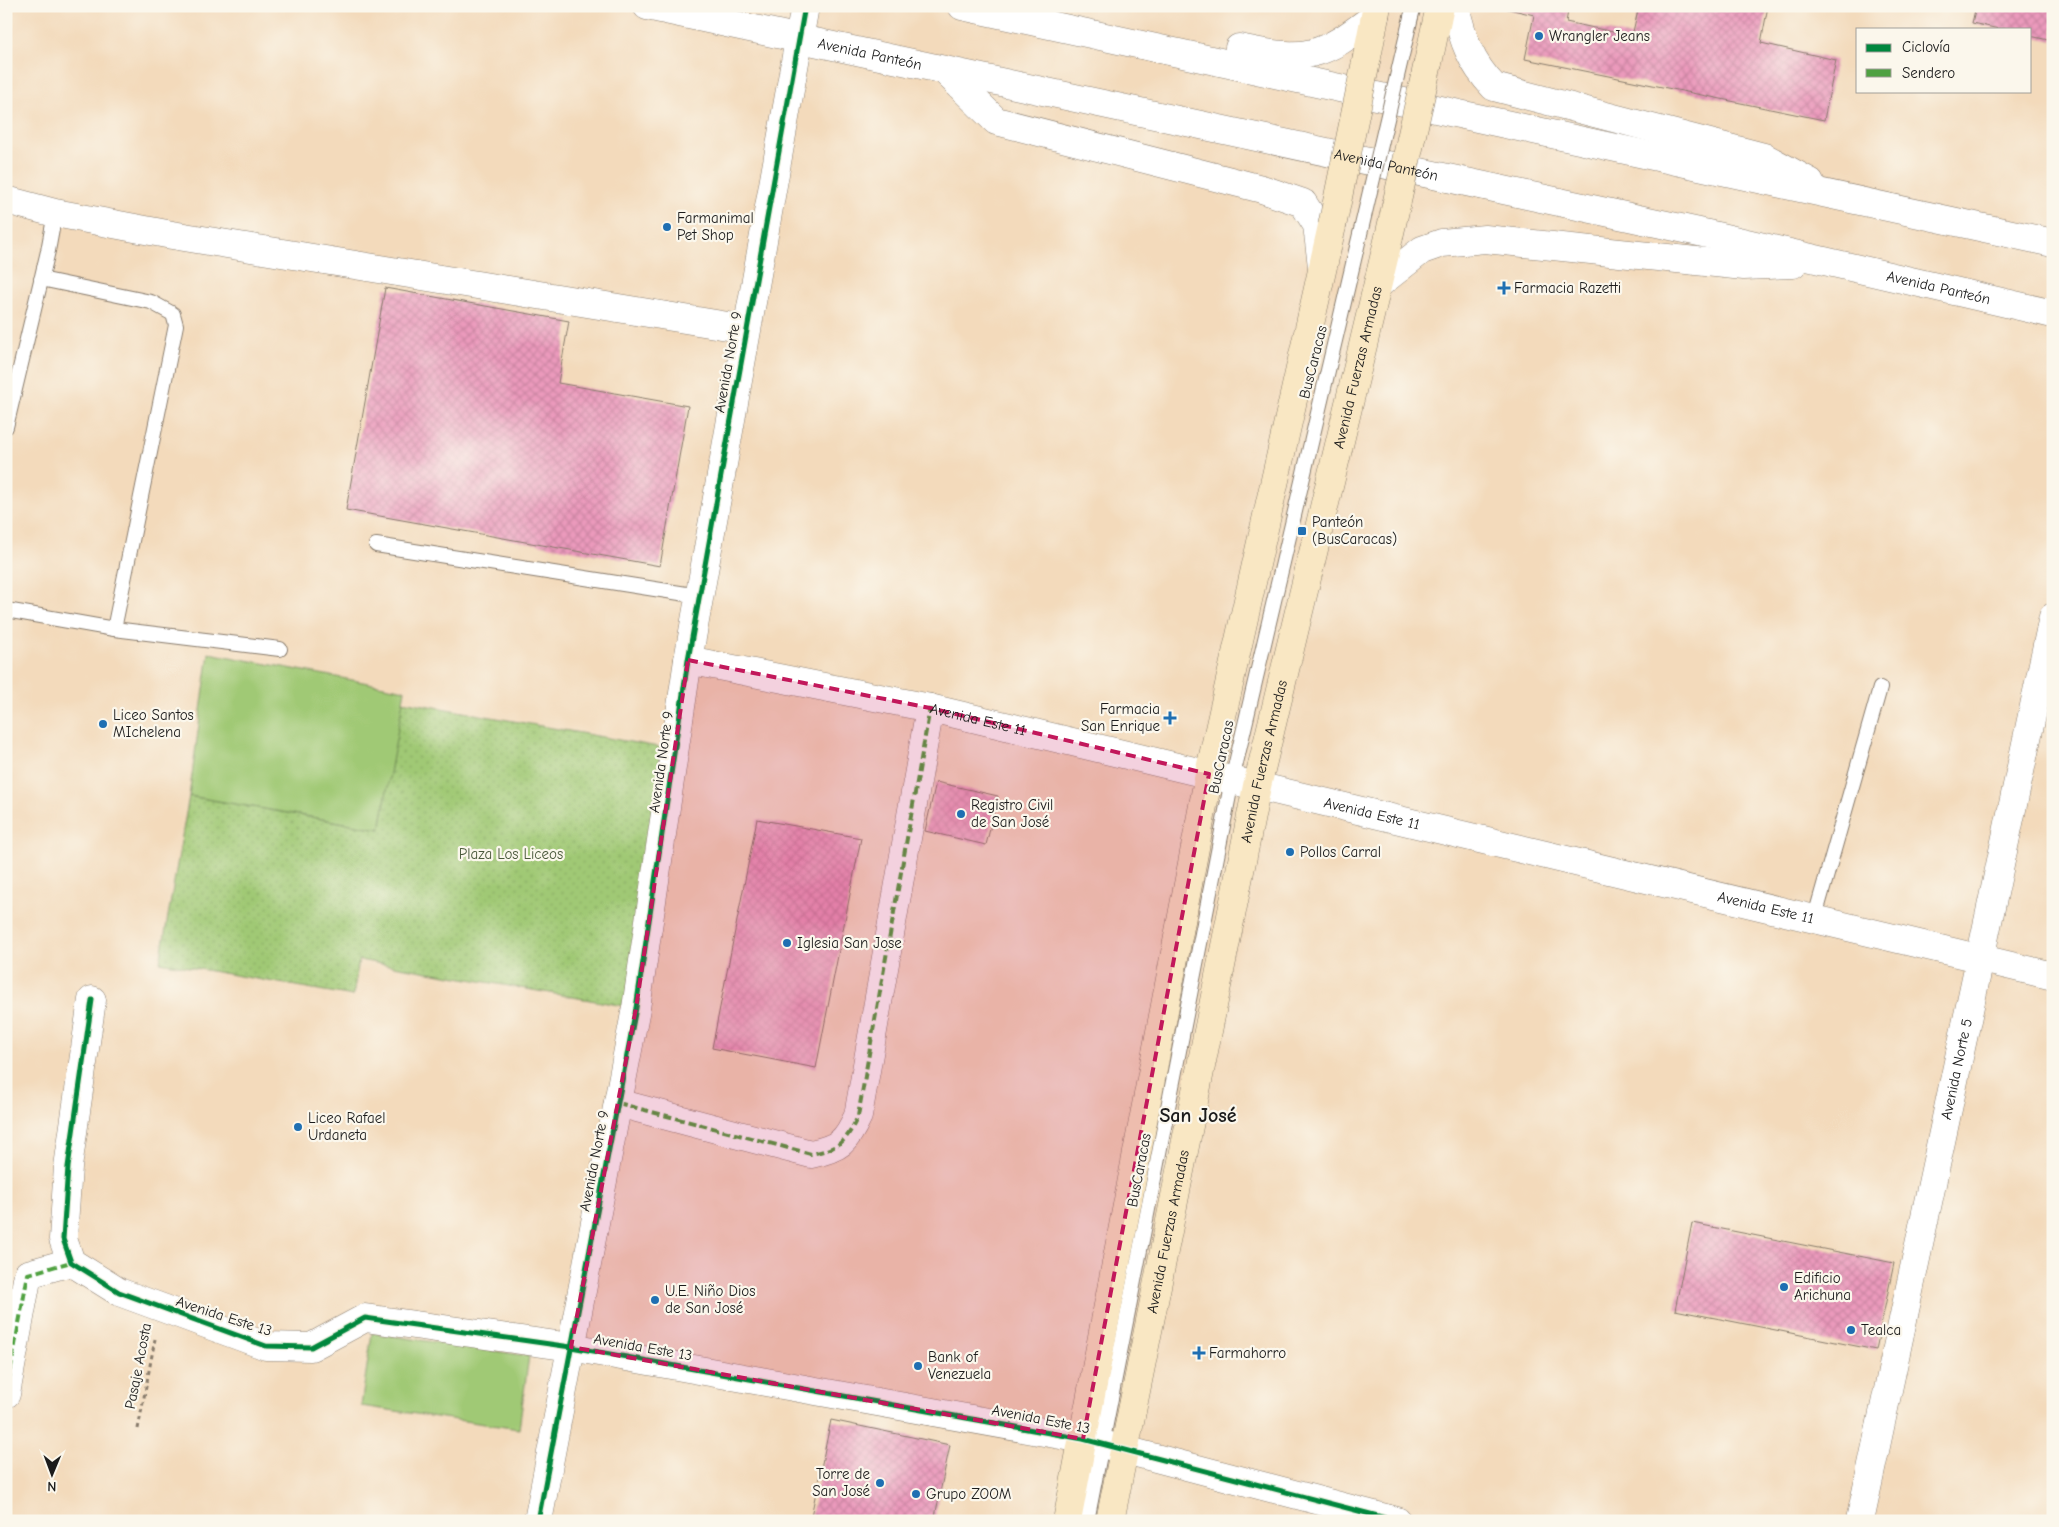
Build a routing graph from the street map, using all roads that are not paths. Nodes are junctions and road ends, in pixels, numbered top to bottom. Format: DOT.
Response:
graph roads {
  1 [pos="647,6"];
  2 [pos="805,6"];
  3 [pos="963,6"];
  4 [pos="971,6"];
  5 [pos="1440,6"];
  6 [pos="1455,6"];
  7 [pos="1044,7"];
  8 [pos="1376,11"];
  9 [pos="1413,12"];
  10 [pos="799,39"];
  11 [pos="946,71"];
  12 [pos="1840,197"];
  13 [pos="6,200"];
  14 [pos="55,213"];
  15 [pos="2053,243"];
  16 [pos="1825,263"];
  17 [pos="1323,271"];
  18 [pos="42,280"];
  19 [pos="1379,284"];
  20 [pos="2053,314"];
  21 [pos="746,329"];
  22 [pos="6,427"];
  23 [pos="376,545"];
  24 [pos="699,596"];
  25 [pos="6,610"];
  26 [pos="2053,617"];
  27 [pos="114,629"];
  28 [pos="280,649"];
  29 [pos="688,660"];
  30 [pos="1880,688"];
  31 [pos="930,708"];
  32 [pos="1233,780"];
  33 [pos="1814,920"];
  34 [pos="1980,958"];
  35 [pos="2053,976"];
  36 [pos="92,1000"];
  37 [pos="618,1103"];
  38 [pos="71,1262"];
  39 [pos="571,1347"];
  40 [pos="7,1390"];
  41 [pos="1104,1444"];
  42 [pos="538,1521"];
  43 [pos="1066,1521"];
  44 [pos="1087,1521"];
  45 [pos="1110,1521"];
  46 [pos="1397,1521"];
  47 [pos="1860,1521"];
  1 -- 10 [label="street, Avenida Panteón"];
  2 -- 10 [label="street, Avenida Norte 9"];
  3 -- 4 [label="street"];
  3 -- 12 [label="street"];
  5 -- 19 [label="main road, Avenida Fuerzas Armadas, bridge"];
  6 -- 12 [label="street"];
  7 -- 8 [label="street"];
  8 -- 17 [label="main road, Avenida Fuerzas Armadas, bridge"];
  9 -- 32 [label="lane, BusCaracas, bridge"];
  10 -- 11 [label="street, Avenida Panteón"];
  10 -- 21 [label="street, Avenida Norte 9"];
  11 -- 16 [label="street, Avenida Panteón"];
  11 -- 17 [label="street"];
  12 -- 15 [label="street"];
  13 -- 14 [label="street"];
  14 -- 18 [label="lane"];
  14 -- 21 [label="street"];
  16 -- 19 [label="street, Avenida Panteón"];
  16 -- 20 [label="street, Avenida Panteón"];
  17 -- 32 [label="main road, Avenida Fuerzas Armadas"];
  18 -- 22 [label="lane"];
  18 -- 27 [label="lane"];
  19 -- 32 [label="main road, Avenida Fuerzas Armadas"];
  21 -- 24 [label="street, Avenida Norte 9"];
  23 -- 24 [label="lane"];
  24 -- 29 [label="street, Avenida Norte 9"];
  25 -- 27 [label="lane"];
  26 -- 34 [label="street, Avenida Norte 5"];
  27 -- 28 [label="lane"];
  29 -- 31 [label="street, Avenida Este 11"];
  29 -- 37 [label="street, Avenida Norte 9"];
  30 -- 33 [label="lane"];
  31 -- 32 [label="street, Avenida Este 11"];
  31 -- 37 [label="street"];
  32 -- 33 [label="street, Avenida Este 11"];
  32 -- 41 [label="main road, Avenida Fuerzas Armadas"];
  32 -- 41 [label="main road, Avenida Fuerzas Armadas"];
  33 -- 34 [label="street, Avenida Este 11"];
  34 -- 35 [label="street, Avenida Este 11"];
  34 -- 47 [label="street, Avenida Norte 5"];
  36 -- 38 [label="street"];
  37 -- 39 [label="street, Avenida Norte 9"];
  38 -- 39 [label="street, Avenida Este 13"];
  38 -- 40 [label="street"];
  39 -- 41 [label="street, Avenida Este 13"];
  39 -- 42 [label="street, Avenida Norte 9"];
  41 -- 43 [label="main road, Avenida Fuerzas Armadas"];
  41 -- 44 [label="lane"];
  41 -- 45 [label="main road, Avenida Fuerzas Armadas"];
  41 -- 46 [label="street, Avenida Este 13"];
}
